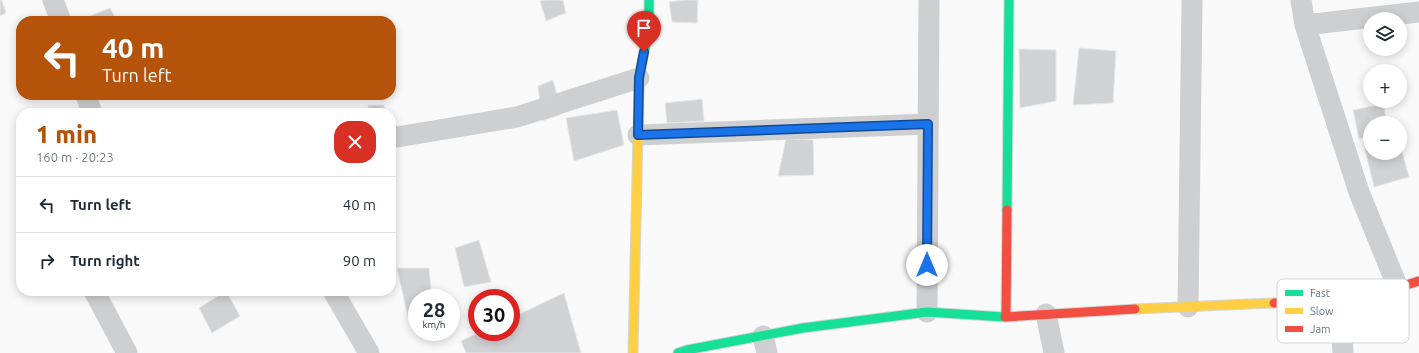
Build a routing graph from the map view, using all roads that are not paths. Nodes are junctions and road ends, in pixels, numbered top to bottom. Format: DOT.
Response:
graph roads {
  1 [pos="53,0"];
  2 [pos="649,0"];
  3 [pos="929,0"];
  4 [pos="1010,0"];
  5 [pos="1192,0"];
  6 [pos="1301,0"];
  7 [pos="1419,12"];
  8 [pos="59,16"];
  9 [pos="1305,25"];
  10 [pos="639,78"];
  11 [pos="928,124"];
  12 [pos="638,135"];
  13 [pos="396,137"];
  14 [pos="1394,279"];
  15 [pos="1419,281"];
  16 [pos="1409,284"];
  17 [pos="97,296"];
  18 [pos="336,296"];
  19 [pos="1277,303"];
  20 [pos="1188,307"];
  21 [pos="927,312"];
  22 [pos="1046,314"];
  23 [pos="1006,317"];
  24 [pos="1343,343"];
  25 [pos="765,344"];
  26 [pos="127,353"];
  27 [pos="369,353"];
  28 [pos="633,353"];
  29 [pos="678,353"];
  30 [pos="1054,353"];
  31 [pos="1344,353"];
  1 -- 8 [label="street"];
  2 -- 10 [label="street"];
  3 -- 11 [label="street"];
  4 -- 23 [label="street"];
  5 -- 20 [label="street"];
  6 -- 9 [label="street"];
  7 -- 9 [label="street"];
  9 -- 14 [label="street"];
  10 -- 12 [label="street"];
  10 -- 13 [label="street"];
  11 -- 12 [label="street"];
  11 -- 21 [label="street"];
  12 -- 28 [label="street"];
  15 -- 16 [label="street"];
  17 -- 26 [label="street"];
  18 -- 27 [label="street"];
  19 -- 20 [label="street"];
  20 -- 22 [label="street"];
  21 -- 23 [label="street"];
  21 -- 25 [label="street"];
  22 -- 23 [label="street"];
  22 -- 30 [label="street"];
  24 -- 31 [label="street"];
  25 -- 29 [label="street"];
}
